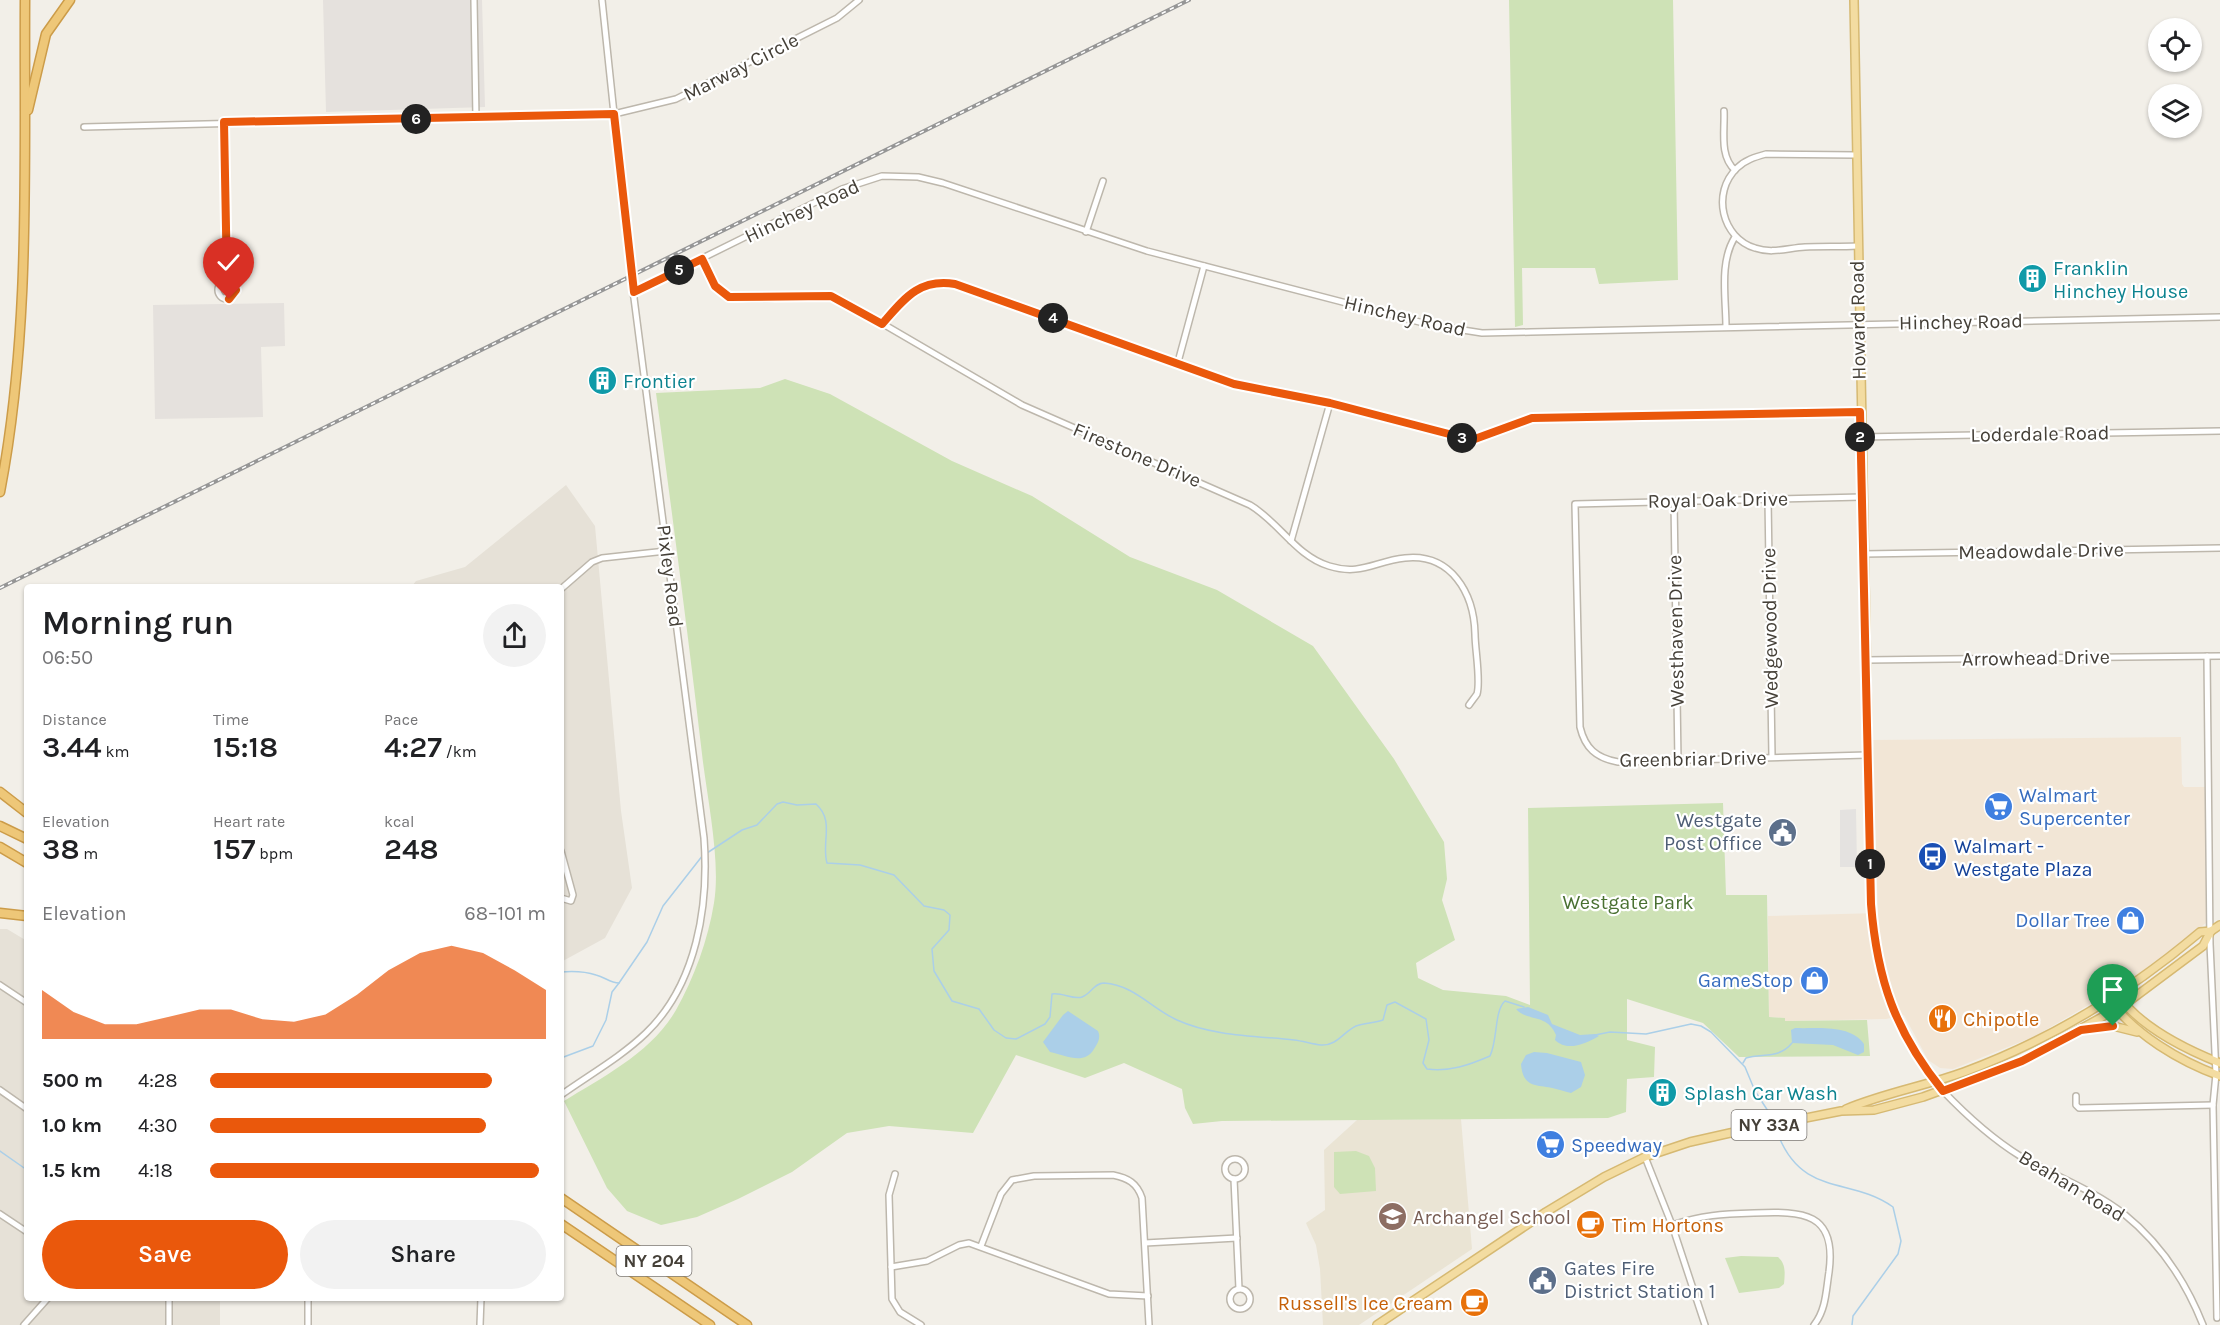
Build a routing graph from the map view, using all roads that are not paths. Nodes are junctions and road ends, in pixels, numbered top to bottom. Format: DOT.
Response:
graph roads {
  1 [pos="25,0"];
  2 [pos="70,0"];
  3 [pos="474,0"];
  4 [pos="603,0"];
  5 [pos="859,0"];
  6 [pos="1854,0"];
  7 [pos="1724,111"];
  8 [pos="614,114"];
  9 [pos="476,118"];
  10 [pos="224,122"];
  11 [pos="84,127"];
  12 [pos="24,134"];
  13 [pos="1855,156"];
  14 [pos="1735,170"];
  15 [pos="1103,181"];
  16 [pos="1086,232"];
  17 [pos="1735,237"];
  18 [pos="1857,246"];
  19 [pos="702,259"];
  20 [pos="1204,266"];
  21 [pos="227,281"];
  22 [pos="634,292"];
  23 [pos="2220,317"];
  24 [pos="882,324"];
  25 [pos="1858,324"];
  26 [pos="1726,327"];
  27 [pos="1178,362"];
  28 [pos="1330,403"];
  29 [pos="1860,412"];
  30 [pos="2220,431"];
  31 [pos="1860,437"];
  32 [pos="0,492"];
  33 [pos="1862,497"];
  34 [pos="1768,499"];
  35 [pos="1674,501"];
  36 [pos="1575,504"];
  37 [pos="1291,541"];
  38 [pos="2220,548"];
  39 [pos="666,551"];
  40 [pos="1863,554"];
  41 [pos="564,586"];
  42 [pos="2207,656"];
  43 [pos="2220,656"];
  44 [pos="1866,660"];
  45 [pos="1469,705"];
  46 [pos="1867,754"];
  47 [pos="1772,757"];
  48 [pos="1678,760"];
  49 [pos="0,792"];
  50 [pos="24,811"];
  51 [pos="0,826"];
  52 [pos="24,837"];
  53 [pos="0,847"];
  54 [pos="24,861"];
  55 [pos="564,862"];
  56 [pos="564,899"];
  57 [pos="0,914"];
  58 [pos="24,916"];
  59 [pos="2220,924"];
  60 [pos="2211,931"];
  61 [pos="0,986"];
  62 [pos="2118,995"];
  63 [pos="2109,1000"];
  64 [pos="24,1001"];
  65 [pos="2124,1005"];
  66 [pos="2117,1010"];
  67 [pos="2081,1030"];
  68 [pos="2144,1035"];
  69 [pos="2217,1062"];
  70 [pos="2218,1075"];
  71 [pos="1936,1082"];
  72 [pos="0,1090"];
  73 [pos="1943,1091"];
  74 [pos="564,1093"];
  75 [pos="2076,1096"];
  76 [pos="2213,1105"];
  77 [pos="24,1107"];
  78 [pos="1840,1111"];
  79 [pos="1645,1157"];
  80 [pos="895,1174"];
  81 [pos="1234,1179"];
  82 [pos="564,1200"];
  83 [pos="0,1214"];
  84 [pos="1672,1225"];
  85 [pos="564,1226"];
  86 [pos="24,1230"];
  87 [pos="1237,1238"];
  88 [pos="1145,1243"];
  89 [pos="981,1246"];
  90 [pos="891,1267"];
  91 [pos="1239,1289"];
  92 [pos="1148,1296"];
  93 [pos="45,1301"];
  94 [pos="169,1301"];
  95 [pos="308,1301"];
  96 [pos="481,1301"];
  97 [pos="2217,1318"];
  98 [pos="1382,1324"];
  99 [pos="24,1325"];
  100 [pos="169,1325"];
  101 [pos="308,1325"];
  102 [pos="480,1325"];
  103 [pos="710,1325"];
  104 [pos="747,1325"];
  105 [pos="921,1325"];
  106 [pos="1149,1325"];
  107 [pos="1705,1325"];
  108 [pos="1814,1325"];
  109 [pos="2203,1325"];
  1 -- 12 [label="highway"];
  2 -- 12 [label="highway"];
  3 -- 9 [label="street"];
  4 -- 8 [label="street, Pixley Road"];
  5 -- 8 [label="street, Marway Circle"];
  6 -- 13 [label="main road, Howard Road"];
  7 -- 14 [label="street"];
  8 -- 9 [label="street, Marway Circle"];
  8 -- 22 [label="street, Pixley Road"];
  9 -- 10 [label="street, Marway Circle"];
  10 -- 11 [label="street, Marway Circle"];
  10 -- 21 [label="street"];
  12 -- 32 [label="highway"];
  13 -- 14 [label="street"];
  13 -- 18 [label="main road, Howard Road"];
  14 -- 17 [label="street"];
  15 -- 16 [label="street"];
  16 -- 19 [label="street, Hinchey Road"];
  16 -- 20 [label="street, Hinchey Road"];
  17 -- 18 [label="street"];
  17 -- 26 [label="street"];
  18 -- 25 [label="main road, Howard Road"];
  19 -- 22 [label="street, Hinchey Road"];
  19 -- 24 [label="street, Firestone Drive"];
  20 -- 26 [label="street, Hinchey Road"];
  20 -- 27 [label="street"];
  22 -- 39 [label="street, Pixley Road"];
  23 -- 25 [label="street, Hinchey Road"];
  24 -- 27 [label="street"];
  24 -- 37 [label="street, Firestone Drive"];
  25 -- 26 [label="street, Hinchey Road"];
  25 -- 29 [label="main road, Howard Road"];
  27 -- 28 [label="street"];
  28 -- 29 [label="street"];
  28 -- 37 [label="street"];
  29 -- 31 [label="main road, Howard Road"];
  30 -- 31 [label="street, Loderdale Road"];
  31 -- 33 [label="main road, Howard Road"];
  33 -- 34 [label="street, Royal Oak Drive"];
  33 -- 40 [label="main road, Howard Road"];
  34 -- 35 [label="street, Royal Oak Drive"];
  34 -- 47 [label="street, Wedgewood Drive"];
  35 -- 36 [label="street, Royal Oak Drive"];
  35 -- 48 [label="street, Westhaven Drive"];
  36 -- 48 [label="street, Greenbriar Drive"];
  37 -- 45 [label="street, Firestone Drive"];
  38 -- 40 [label="street, Meadowdale Drive"];
  39 -- 41 [label="street"];
  39 -- 74 [label="street, Pixley Road"];
  40 -- 44 [label="main road, Howard Road"];
  42 -- 43 [label="street, Arrowhead Drive"];
  42 -- 44 [label="street, Arrowhead Drive"];
  42 -- 60 [label="street"];
  44 -- 46 [label="main road, Howard Road"];
  46 -- 47 [label="street, Greenbriar Drive"];
  46 -- 71 [label="main road, Howard Road"];
  47 -- 48 [label="street, Greenbriar Drive"];
  49 -- 50 [label="highway"];
  51 -- 52 [label="highway"];
  53 -- 54 [label="highway"];
  55 -- 56 [label="street"];
  57 -- 58 [label="highway"];
  59 -- 60 [label="main road, NY 33A"];
  60 -- 62 [label="main road, NY 33A"];
  60 -- 65 [label="main road, NY 33A"];
  60 -- 69 [label="street"];
  61 -- 64 [label="street"];
  62 -- 63 [label="main road, NY 33A"];
  62 -- 65 [label="main road"];
  63 -- 66 [label="main road"];
  63 -- 71 [label="main road, NY 33A"];
  65 -- 66 [label="main road, NY 33A"];
  65 -- 69 [label="main road"];
  66 -- 67 [label="main road, NY 33A"];
  66 -- 68 [label="main road"];
  67 -- 68 [label="main road"];
  67 -- 73 [label="main road, NY 33A"];
  68 -- 70 [label="main road"];
  69 -- 70 [label="street"];
  70 -- 76 [label="street"];
  71 -- 73 [label="main road, Howard Road"];
  71 -- 78 [label="main road, NY 33A"];
  72 -- 77 [label="street"];
  73 -- 78 [label="main road, NY 33A"];
  73 -- 109 [label="street, Beahan Road"];
  75 -- 76 [label="street"];
  76 -- 97 [label="street"];
  78 -- 79 [label="main road, NY 33A"];
  79 -- 84 [label="street"];
  79 -- 98 [label="main road, NY 33A"];
  80 -- 90 [label="street"];
  81 -- 87 [label="street"];
  82 -- 104 [label="highway, NY 204"];
  83 -- 86 [label="street"];
  84 -- 107 [label="street"];
  84 -- 108 [label="street"];
  85 -- 103 [label="highway, NY 204"];
  87 -- 88 [label="street"];
  87 -- 91 [label="street"];
  88 -- 89 [label="street"];
  88 -- 92 [label="street"];
  89 -- 90 [label="street"];
  89 -- 92 [label="street"];
  90 -- 105 [label="street"];
  92 -- 106 [label="street"];
  93 -- 99 [label="street"];
  94 -- 100 [label="street"];
  95 -- 101 [label="street"];
  96 -- 102 [label="street"];
}
